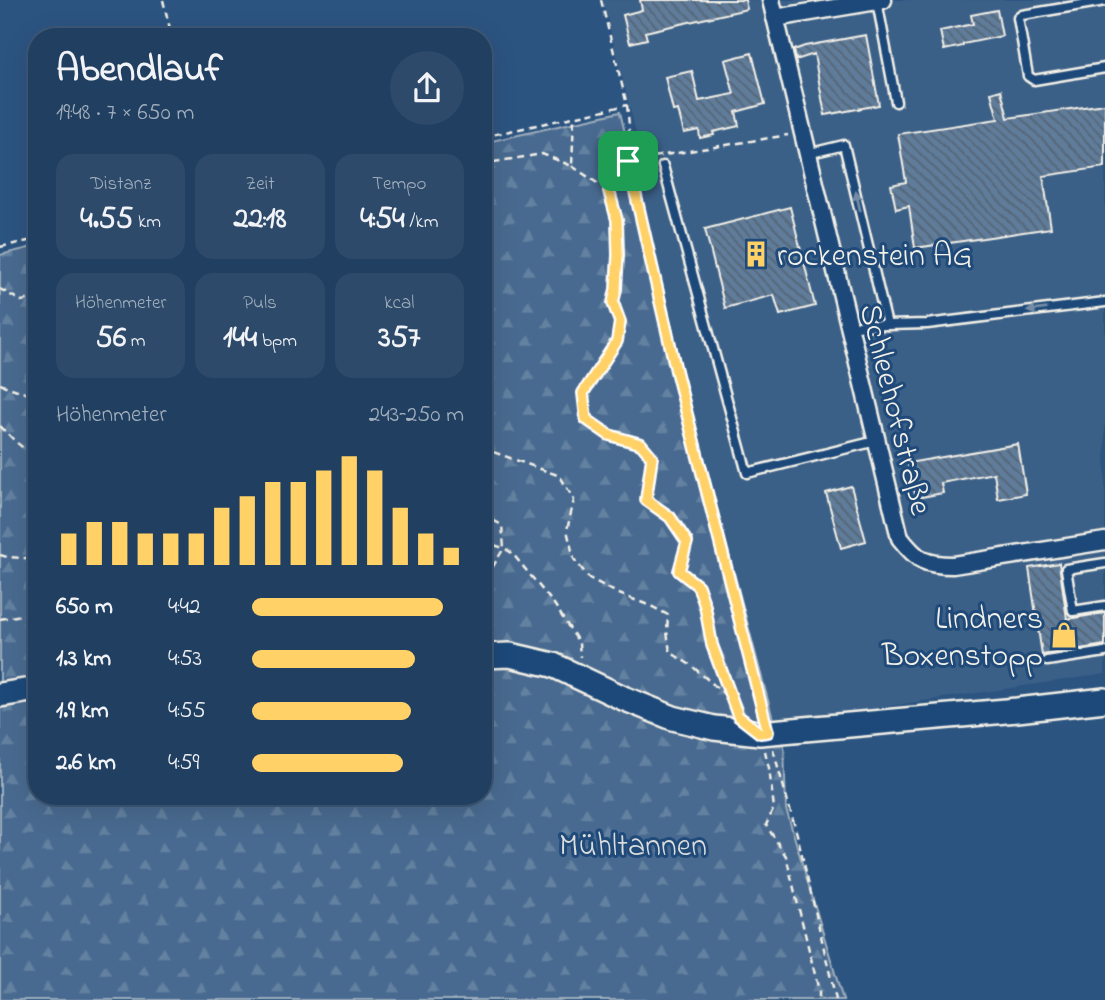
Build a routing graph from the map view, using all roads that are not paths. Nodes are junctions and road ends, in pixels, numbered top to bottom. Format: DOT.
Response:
graph roads {
  1 [pos="771,0"];
  2 [pos="883,0"];
  3 [pos="877,1"];
  4 [pos="1105,1"];
  5 [pos="775,18"];
  6 [pos="1105,68"];
  7 [pos="895,102"];
  8 [pos="807,154"];
  9 [pos="663,166"];
  10 [pos="1105,302"];
  11 [pos="887,325"];
  12 [pos="849,326"];
  13 [pos="876,441"];
  14 [pos="1105,541"];
  15 [pos="1105,563"];
  16 [pos="1105,606"];
  17 [pos="1105,652"];
  18 [pos="492,656"];
  19 [pos="1046,662"];
  20 [pos="28,690"];
  21 [pos="0,695"];
  22 [pos="1105,700"];
  1 -- 5 [label="street, Schleehofstraße"];
  2 -- 3 [label="street"];
  3 -- 5 [label="street"];
  3 -- 7 [label="lane"];
  4 -- 6 [label="lane"];
  5 -- 8 [label="street, Schleehofstraße"];
  11 -- 8 [label="lane, one-way"];
  8 -- 12 [label="street, Schleehofstraße"];
  9 -- 13 [label="lane"];
  10 -- 11 [label="lane, one-way"];
  11 -- 12 [label="lane"];
  12 -- 13 [label="street, Schleehofstraße"];
  13 -- 14 [label="street, Schleehofstraße"];
  15 -- 16 [label="lane"];
  17 -- 19 [label="lane"];
  18 -- 22 [label="street"];
  20 -- 21 [label="street"];
}
